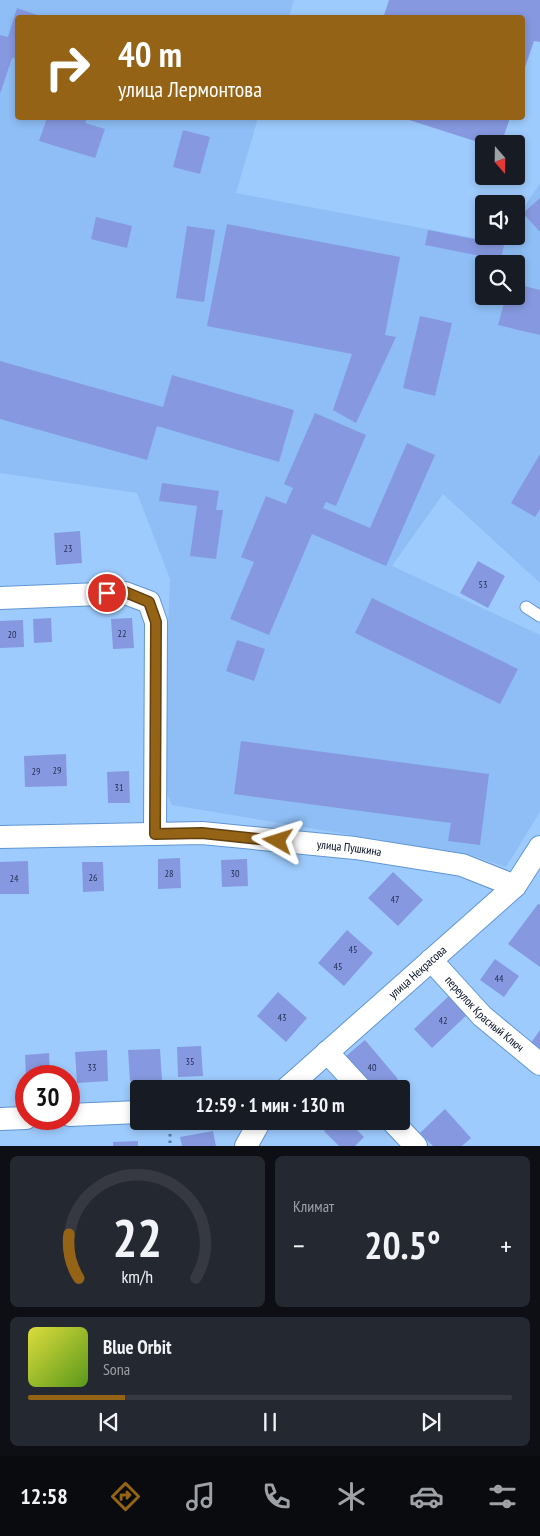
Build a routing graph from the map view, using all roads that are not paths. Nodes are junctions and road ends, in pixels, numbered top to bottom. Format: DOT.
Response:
graph roads {
  1 [pos="0,598"];
  2 [pos="526,607"];
  3 [pos="540,616"];
  4 [pos="155,834"];
  5 [pos="0,837"];
  6 [pos="540,847"];
  7 [pos="515,886"];
  8 [pos="431,960"];
  9 [pos="327,1052"];
  10 [pos="540,1064"];
  11 [pos="296,1080"];
  12 [pos="353,1080"];
  13 [pos="130,1113"];
  14 [pos="80,1115"];
  15 [pos="15,1118"];
  16 [pos="0,1119"];
  17 [pos="255,1130"];
  18 [pos="401,1130"];
  19 [pos="246,1146"];
  20 [pos="416,1146"];
  1 -- 4 [label="street"];
  2 -- 3 [label="lane"];
  4 -- 5 [label="street, улица Пушкина"];
  4 -- 7 [label="street, улица Пушкина"];
  6 -- 7 [label="street, улица Некрасова"];
  7 -- 8 [label="street, улица Некрасова"];
  8 -- 9 [label="street, улица Некрасова"];
  8 -- 10 [label="street, переулок Красный Ключ"];
  9 -- 11 [label="street, улица Некрасова"];
  9 -- 12 [label="street"];
  13 -- 14 [label="street"];
  15 -- 16 [label="street"];
  17 -- 19 [label="street"];
  18 -- 20 [label="street"];
}
